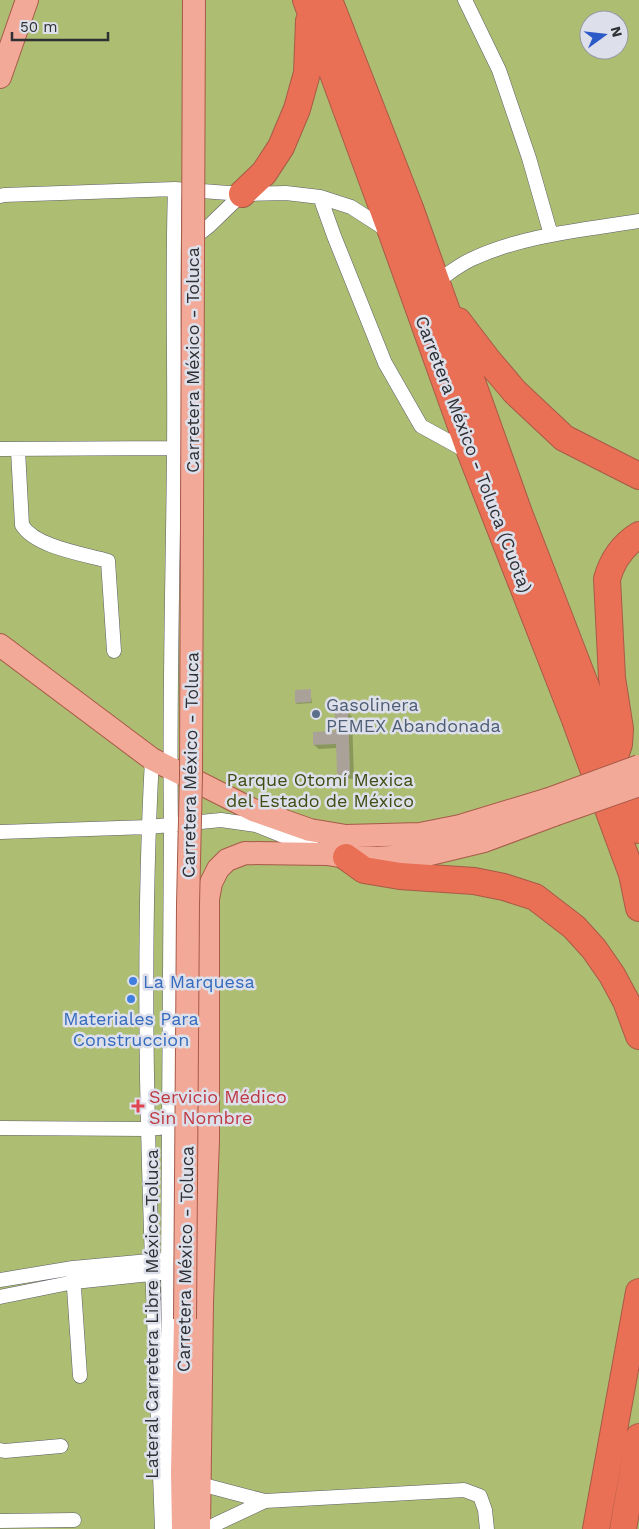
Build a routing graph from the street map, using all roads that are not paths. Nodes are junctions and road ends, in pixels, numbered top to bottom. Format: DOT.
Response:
graph roads {
  1 [pos="27,0"];
  2 [pos="194,0"];
  3 [pos="465,0"];
  4 [pos="315,3"];
  5 [pos="19,21"];
  6 [pos="0,42"];
  7 [pos="0,77"];
  8 [pos="176,189"];
  9 [pos="242,194"];
  10 [pos="0,196"];
  11 [pos="320,197"];
  12 [pos="639,221"];
  13 [pos="392,234"];
  14 [pos="551,235"];
  15 [pos="173,251"];
  16 [pos="436,282"];
  17 [pos="174,448"];
  18 [pos="0,449"];
  19 [pos="18,450"];
  20 [pos="471,454"];
  21 [pos="639,476"];
  22 [pos="639,535"];
  23 [pos="0,645"];
  24 [pos="114,651"];
  25 [pos="614,759"];
  26 [pos="161,764"];
  27 [pos="639,766"];
  28 [pos="639,785"];
  29 [pos="551,807"];
  30 [pos="171,824"];
  31 [pos="148,827"];
  32 [pos="639,830"];
  33 [pos="0,832"];
  34 [pos="340,849"];
  35 [pos="639,908"];
  36 [pos="639,1036"];
  37 [pos="169,1127"];
  38 [pos="0,1128"];
  39 [pos="147,1129"];
  40 [pos="168,1265"];
  41 [pos="152,1267"];
  42 [pos="73,1268"];
  43 [pos="3,1279"];
  44 [pos="74,1282"];
  45 [pos="639,1292"];
  46 [pos="6,1296"];
  47 [pos="80,1376"];
  48 [pos="639,1437"];
  49 [pos="61,1446"];
  50 [pos="0,1450"];
  51 [pos="200,1484"];
  52 [pos="635,1491"];
  53 [pos="265,1501"];
  54 [pos="74,1520"];
  55 [pos="0,1521"];
  56 [pos="162,1529"];
  57 [pos="171,1529"];
  58 [pos="183,1529"];
  59 [pos="199,1529"];
  60 [pos="210,1529"];
  61 [pos="487,1529"];
  62 [pos="596,1529"];
  63 [pos="623,1529"];
  1 -- 5 [label="main road"];
  2 -- 58 [label="main road, Carretera México - Toluca, bridge"];
  3 -- 14 [label="street"];
  4 -- 9 [label="highway"];
  4 -- 13 [label="highway, Carretera México - Toluca (Cuota)"];
  4 -- 16 [label="highway, Carretera México - Toluca (Cuota)"];
  5 -- 6 [label="main road"];
  5 -- 7 [label="main road"];
  8 -- 9 [label="street"];
  8 -- 10 [label="street"];
  8 -- 15 [label="street"];
  9 -- 11 [label="street"];
  9 -- 15 [label="street"];
  11 -- 13 [label="street"];
  11 -- 20 [label="street"];
  12 -- 14 [label="street"];
  13 -- 20 [label="highway, Carretera México - Toluca (Cuota)"];
  14 -- 16 [label="street"];
  15 -- 17 [label="street"];
  16 -- 21 [label="highway"];
  16 -- 25 [label="highway, Carretera México - Toluca (Cuota)"];
  17 -- 19 [label="street"];
  17 -- 26 [label="street"];
  18 -- 19 [label="street"];
  19 -- 24 [label="street"];
  20 -- 35 [label="highway, Carretera México - Toluca (Cuota)"];
  22 -- 25 [label="highway"];
  23 -- 26 [label="main road"];
  25 -- 32 [label="highway, Carretera México - Toluca (Cuota)"];
  26 -- 30 [label="street, Lateral Carretera Libre México-Toluca"];
  26 -- 31 [label="street"];
  26 -- 34 [label="main road"];
  27 -- 29 [label="main road, bridge"];
  28 -- 29 [label="main road, bridge"];
  29 -- 34 [label="main road"];
  30 -- 31 [label="street"];
  30 -- 34 [label="street"];
  30 -- 37 [label="street, Lateral Carretera Libre México-Toluca"];
  31 -- 33 [label="street"];
  31 -- 39 [label="street"];
  34 -- 36 [label="highway"];
  34 -- 51 [label="main road"];
  37 -- 39 [label="street"];
  37 -- 40 [label="street, Lateral Carretera Libre México-Toluca"];
  38 -- 39 [label="street"];
  39 -- 41 [label="street"];
  40 -- 41 [label="street"];
  40 -- 57 [label="street, Lateral Carretera Libre México-Toluca"];
  41 -- 42 [label="street"];
  41 -- 44 [label="street"];
  41 -- 56 [label="street"];
  42 -- 43 [label="street"];
  42 -- 44 [label="street"];
  43 -- 46 [label="street"];
  44 -- 46 [label="street"];
  44 -- 47 [label="street"];
  45 -- 62 [label="highway"];
  48 -- 52 [label="highway"];
  49 -- 50 [label="street"];
  51 -- 53 [label="street"];
  51 -- 59 [label="main road"];
  52 -- 63 [label="highway"];
  53 -- 60 [label="street"];
  53 -- 61 [label="street"];
  54 -- 55 [label="street"];
}
